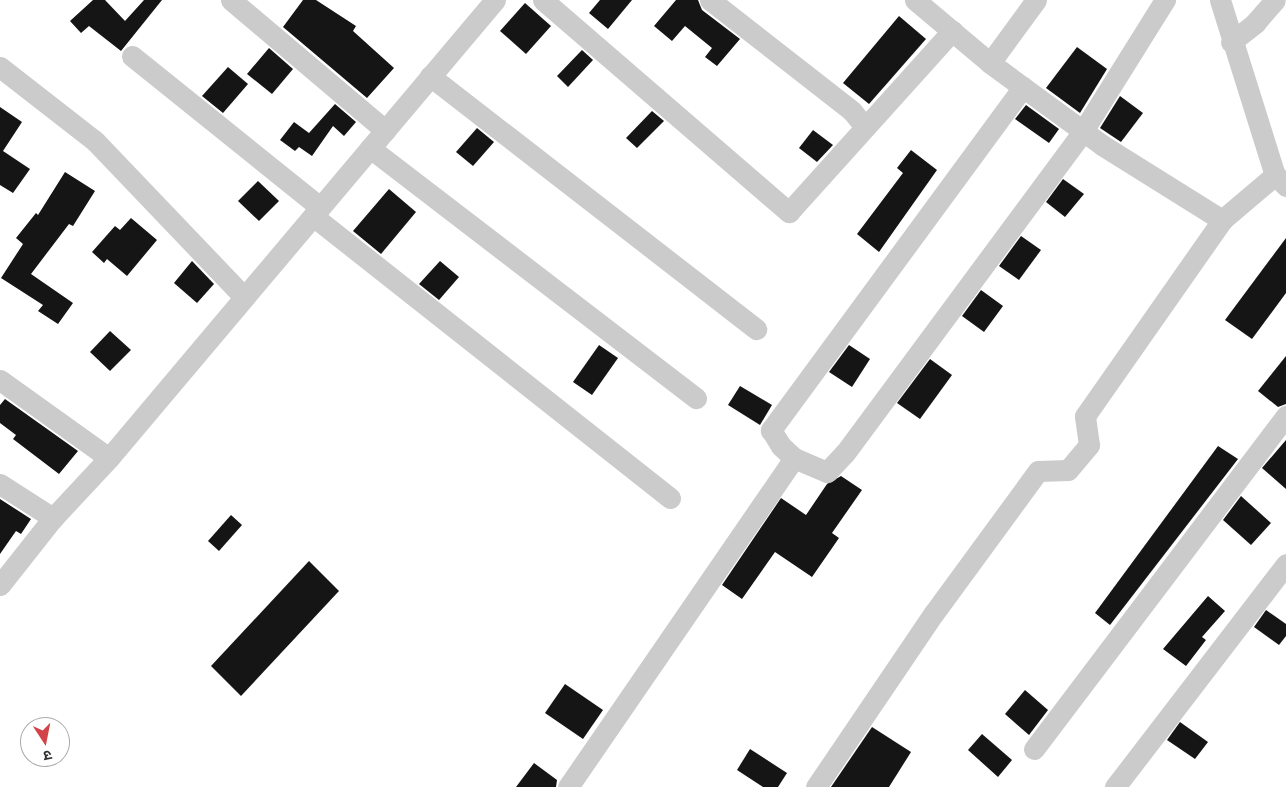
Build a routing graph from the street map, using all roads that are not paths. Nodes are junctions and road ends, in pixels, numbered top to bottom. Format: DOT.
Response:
graph roads {
  1 [pos="231,0"];
  2 [pos="495,0"];
  3 [pos="543,0"];
  4 [pos="710,0"];
  5 [pos="916,0"];
  6 [pos="1036,0"];
  7 [pos="1165,0"];
  8 [pos="1220,0"];
  9 [pos="1275,0"];
  10 [pos="952,30"];
  11 [pos="1232,42"];
  12 [pos="132,56"];
  13 [pos="990,63"];
  14 [pos="0,67"];
  15 [pos="430,76"];
  16 [pos="1023,87"];
  17 [pos="864,126"];
  18 [pos="385,130"];
  19 [pos="1083,131"];
  20 [pos="370,148"];
  21 [pos="1280,181"];
  22 [pos="317,212"];
  23 [pos="1222,220"];
  24 [pos="244,297"];
  25 [pos="756,329"];
  26 [pos="0,380"];
  27 [pos="696,398"];
  28 [pos="1286,416"];
  29 [pos="109,458"];
  30 [pos="794,458"];
  31 [pos="0,484"];
  32 [pos="670,498"];
  33 [pos="53,518"];
  34 [pos="1286,564"];
  35 [pos="0,586"];
  36 [pos="1034,749"];
  37 [pos="568,787"];
  38 [pos="816,787"];
  39 [pos="1115,787"];
  1 -- 18 [label="street"];
  2 -- 15 [label="street"];
  3 -- 17 [label="street"];
  4 -- 17 [label="street"];
  5 -- 10 [label="street"];
  6 -- 13 [label="street"];
  7 -- 19 [label="street"];
  8 -- 11 [label="street"];
  9 -- 11 [label="street"];
  10 -- 13 [label="street"];
  10 -- 17 [label="street"];
  11 -- 21 [label="street"];
  12 -- 22 [label="street"];
  13 -- 16 [label="street"];
  14 -- 24 [label="street"];
  15 -- 18 [label="street"];
  15 -- 25 [label="street"];
  16 -- 19 [label="street"];
  16 -- 30 [label="street"];
  18 -- 20 [label="street"];
  19 -- 23 [label="street"];
  19 -- 30 [label="street"];
  20 -- 22 [label="street"];
  20 -- 27 [label="street"];
  21 -- 23 [label="street"];
  22 -- 24 [label="street"];
  22 -- 32 [label="street"];
  23 -- 38 [label="street"];
  24 -- 29 [label="street"];
  26 -- 29 [label="street"];
  28 -- 36 [label="street"];
  29 -- 33 [label="street"];
  30 -- 37 [label="street"];
  31 -- 33 [label="street"];
  33 -- 35 [label="street"];
  34 -- 39 [label="street"];
}
